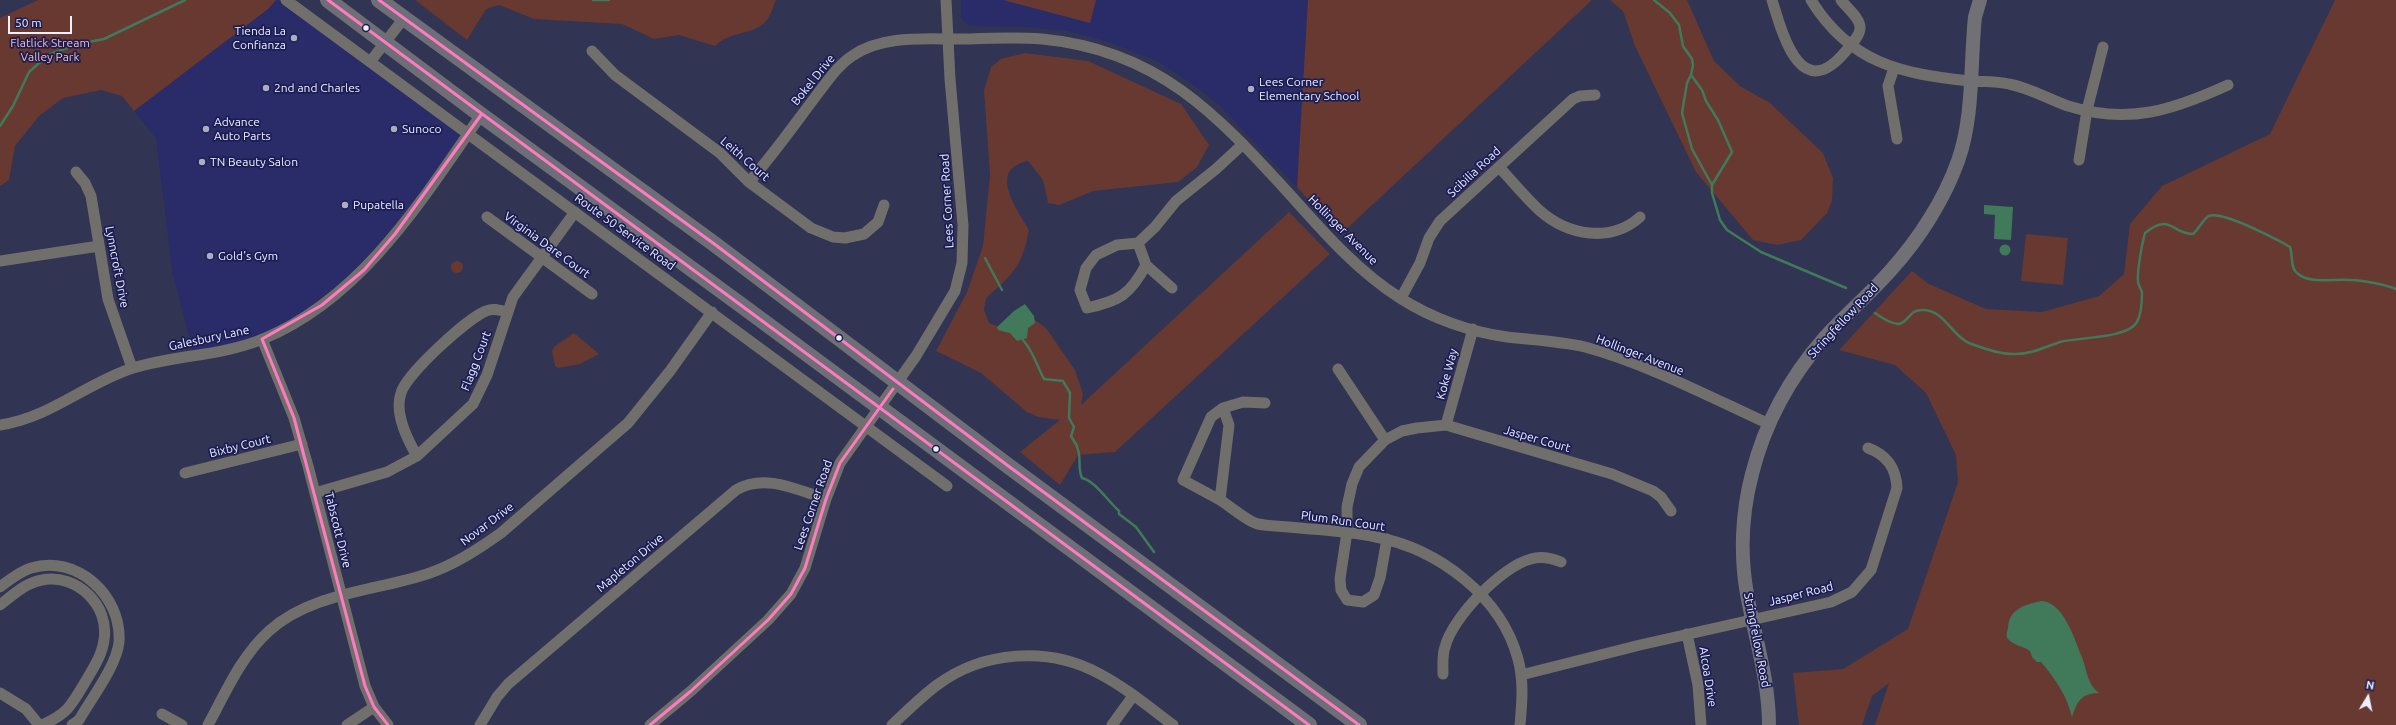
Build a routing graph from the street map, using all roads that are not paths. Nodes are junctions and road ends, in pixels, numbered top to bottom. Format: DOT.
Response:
graph roads {
  1 [pos="286,0"];
  2 [pos="328,0"];
  3 [pos="379,0"];
  4 [pos="946,0"];
  5 [pos="1772,0"];
  6 [pos="1810,0"];
  7 [pos="1841,0"];
  8 [pos="1980,0"];
  9 [pos="404,18"];
  10 [pos="949,39"];
  11 [pos="385,43"];
  12 [pos="1851,46"];
  13 [pos="2102,47"];
  14 [pos="592,52"];
  15 [pos="370,62"];
  16 [pos="1894,68"];
  17 [pos="1970,81"];
  18 [pos="2228,85"];
  19 [pos="1595,95"];
  20 [pos="2087,110"];
  21 [pos="481,115"];
  22 [pos="468,133"];
  23 [pos="1897,139"];
  24 [pos="1243,144"];
  25 [pos="2079,160"];
  26 [pos="1499,167"];
  27 [pos="76,172"];
  28 [pos="749,182"];
  29 [pos="884,205"];
  30 [pos="575,212"];
  31 [pos="487,217"];
  32 [pos="1640,217"];
  33 [pos="1138,243"];
  34 [pos="99,246"];
  35 [pos="541,256"];
  36 [pos="0,261"];
  37 [pos="1146,265"];
  38 [pos="1172,288"];
  39 [pos="592,294"];
  40 [pos="1401,298"];
  41 [pos="507,312"];
  42 [pos="712,312"];
  43 [pos="1473,329"];
  44 [pos="262,340"];
  45 [pos="132,368"];
  46 [pos="1338,370"];
  47 [pos="898,382"];
  48 [pos="1265,403"];
  49 [pos="878,408"];
  50 [pos="1223,408"];
  51 [pos="1769,424"];
  52 [pos="0,425"];
  53 [pos="1446,425"];
  54 [pos="866,426"];
  55 [pos="1385,440"];
  56 [pos="302,444"];
  57 [pos="1868,448"];
  58 [pos="417,456"];
  59 [pos="185,472"];
  60 [pos="947,486"];
  61 [pos="315,493"];
  62 [pos="826,499"];
  63 [pos="1220,500"];
  64 [pos="1671,512"];
  65 [pos="1347,532"];
  66 [pos="1387,540"];
  67 [pos="1561,562"];
  68 [pos="0,587"];
  69 [pos="1481,595"];
  70 [pos="342,596"];
  71 [pos="0,605"];
  72 [pos="1754,619"];
  73 [pos="1687,634"];
  74 [pos="1443,674"];
  75 [pos="1521,675"];
  76 [pos="0,693"];
  77 [pos="1133,696"];
  78 [pos="374,707"];
  79 [pos="162,714"];
  80 [pos="39,725"];
  81 [pos="42,725"];
  82 [pos="72,725"];
  83 [pos="182,725"];
  84 [pos="208,725"];
  85 [pos="347,725"];
  86 [pos="388,725"];
  87 [pos="480,725"];
  88 [pos="650,725"];
  89 [pos="892,725"];
  90 [pos="1112,725"];
  91 [pos="1173,725"];
  92 [pos="1309,725"];
  93 [pos="1359,725"];
  94 [pos="1520,725"];
  95 [pos="1701,725"];
  96 [pos="1769,725"];
  1 -- 15 [label="street, Route 50 Service Road"];
  2 -- 11 [label="highway"];
  3 -- 9 [label="highway"];
  4 -- 10 [label="street, Lees Corner Road"];
  5 -- 12 [label="street"];
  6 -- 12 [label="street"];
  7 -- 12 [label="street"];
  8 -- 17 [label="main road, Stringfellow Road"];
  9 -- 11 [label="street"];
  9 -- 47 [label="highway"];
  10 -- 24 [label="street, Hollinger Avenue"];
  10 -- 28 [label="street, Bokel Drive"];
  10 -- 47 [label="street, Lees Corner Road"];
  11 -- 15 [label="street"];
  11 -- 21 [label="highway"];
  12 -- 16 [label="street"];
  13 -- 20 [label="street"];
  14 -- 28 [label="street, Leith Court"];
  15 -- 22 [label="street, Route 50 Service Road"];
  16 -- 17 [label="street"];
  16 -- 23 [label="street"];
  17 -- 20 [label="street"];
  17 -- 51 [label="main road, Stringfellow Road"];
  18 -- 20 [label="street"];
  19 -- 26 [label="street, Scibilia Road"];
  20 -- 25 [label="street"];
  21 -- 22 [label="street, Galesbury Lane"];
  21 -- 49 [label="highway"];
  22 -- 30 [label="street, Route 50 Service Road"];
  22 -- 44 [label="street, Galesbury Lane"];
  24 -- 33 [label="street"];
  24 -- 40 [label="street, Hollinger Avenue"];
  26 -- 32 [label="street"];
  26 -- 40 [label="street, Scibilia Road"];
  27 -- 34 [label="street, Lynncroft Drive"];
  28 -- 29 [label="street, Leith Court"];
  30 -- 35 [label="street, Flagg Court"];
  30 -- 42 [label="street, Route 50 Service Road"];
  31 -- 35 [label="street, Virginia Dare Court"];
  33 -- 37 [label="street"];
  33 -- 37 [label="street"];
  34 -- 36 [label="street"];
  34 -- 45 [label="street, Lynncroft Drive"];
  35 -- 39 [label="street, Virginia Dare Court"];
  35 -- 41 [label="street, Flagg Court"];
  37 -- 38 [label="street"];
  40 -- 43 [label="street, Hollinger Avenue"];
  41 -- 58 [label="street, Flagg Court"];
  41 -- 58 [label="street"];
  42 -- 54 [label="street, Route 50 Service Road"];
  42 -- 70 [label="street, Novar Drive"];
  43 -- 51 [label="street, Hollinger Avenue"];
  43 -- 53 [label="street, Koke Way"];
  44 -- 45 [label="street, Galesbury Lane"];
  44 -- 56 [label="street, Tabscott Drive"];
  45 -- 52 [label="street, Galesbury Lane"];
  46 -- 55 [label="street"];
  47 -- 49 [label="street, Lees Corner Road"];
  47 -- 93 [label="highway"];
  48 -- 50 [label="street"];
  49 -- 54 [label="street, Lees Corner Road"];
  49 -- 92 [label="highway"];
  50 -- 63 [label="street"];
  50 -- 63 [label="street, Plum Run Court"];
  51 -- 72 [label="main road, Stringfellow Road"];
  53 -- 55 [label="street, Jasper Court"];
  53 -- 64 [label="street, Jasper Court"];
  54 -- 60 [label="street, Route 50 Service Road"];
  54 -- 62 [label="street, Lees Corner Road"];
  55 -- 65 [label="street, Jasper Court"];
  56 -- 59 [label="street, Bixby Court"];
  56 -- 61 [label="street, Tabscott Drive"];
  57 -- 72 [label="street, Jasper Road"];
  58 -- 61 [label="street, Flagg Court"];
  61 -- 70 [label="street, Tabscott Drive"];
  62 -- 87 [label="street, Mapleton Drive"];
  62 -- 88 [label="street, Lees Corner Road"];
  63 -- 65 [label="street, Plum Run Court"];
  65 -- 66 [label="street, Plum Run Court"];
  65 -- 66 [label="street, Jasper Court"];
  66 -- 69 [label="street, Plum Run Court"];
  67 -- 69 [label="street"];
  68 -- 82 [label="street"];
  69 -- 74 [label="street"];
  69 -- 75 [label="street, Plum Run Court"];
  70 -- 78 [label="street, Tabscott Drive"];
  70 -- 84 [label="street, Novar Drive"];
  71 -- 81 [label="street"];
  72 -- 73 [label="street, Jasper Road"];
  72 -- 96 [label="main road, Stringfellow Road"];
  73 -- 75 [label="street, Jasper Road"];
  73 -- 95 [label="street, Alcoa Drive"];
  75 -- 94 [label="street, Plum Run Court"];
  76 -- 80 [label="street"];
  77 -- 89 [label="street"];
  77 -- 90 [label="street"];
  77 -- 91 [label="street"];
  78 -- 85 [label="street"];
  78 -- 86 [label="street, Tabscott Drive"];
  79 -- 83 [label="street"];
}
